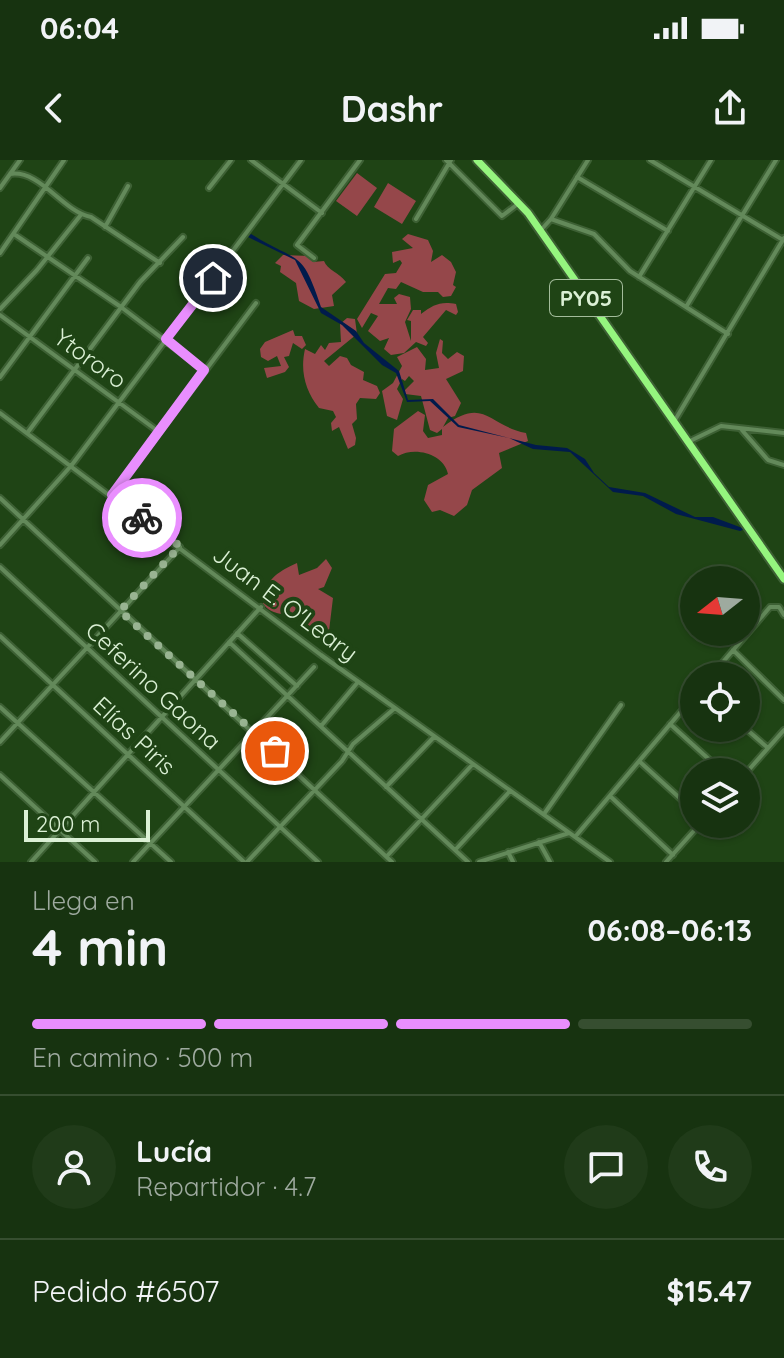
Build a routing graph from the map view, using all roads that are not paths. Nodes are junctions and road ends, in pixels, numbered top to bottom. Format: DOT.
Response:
graph roads {
  1 [pos="20,160"];
  2 [pos="64,160"];
  3 [pos="231,160"];
  4 [pos="251,160"];
  5 [pos="301,160"];
  6 [pos="360,160"];
  7 [pos="468,160"];
  8 [pos="588,160"];
  9 [pos="650,160"];
  10 [pos="711,160"];
  11 [pos="776,160"];
  12 [pos="448,161"];
  13 [pos="480,162"];
  14 [pos="10,174"];
  15 [pos="577,177"];
  16 [pos="284,184"];
  17 [pos="128,186"];
  18 [pos="695,187"];
  19 [pos="0,188"];
  20 [pos="209,188"];
  21 [pos="46,190"];
  22 [pos="520,202"];
  23 [pos="322,213"];
  24 [pos="742,215"];
  25 [pos="80,216"];
  26 [pos="416,219"];
  27 [pos="551,219"];
  28 [pos="105,227"];
  29 [pos="540,231"];
  30 [pos="668,231"];
  31 [pos="14,234"];
  32 [pos="183,237"];
  33 [pos="784,239"];
  34 [pos="0,253"];
  35 [pos="46,257"];
  36 [pos="88,258"];
  37 [pos="314,258"];
  38 [pos="160,263"];
  39 [pos="76,275"];
  40 [pos="639,277"];
  41 [pos="256,303"];
  42 [pos="121,307"];
  43 [pos="686,307"];
  44 [pos="0,309"];
  45 [pos="0,315"];
  46 [pos="728,334"];
  47 [pos="30,337"];
  48 [pos="166,339"];
  49 [pos="75,370"];
  50 [pos="204,370"];
  51 [pos="0,377"];
  52 [pos="119,402"];
  53 [pos="0,413"];
  54 [pos="674,422"];
  55 [pos="739,428"];
  56 [pos="159,432"];
  57 [pos="28,433"];
  58 [pos="784,433"];
  59 [pos="688,442"];
  60 [pos="784,465"];
  61 [pos="71,466"];
  62 [pos="112,495"];
  63 [pos="0,498"];
  64 [pos="23,520"];
  65 [pos="0,545"];
  66 [pos="180,546"];
  67 [pos="0,567"];
  68 [pos="784,579"];
  69 [pos="261,607"];
  70 [pos="120,611"];
  71 [pos="784,615"];
  72 [pos="237,633"];
  73 [pos="0,636"];
  74 [pos="229,642"];
  75 [pos="86,648"];
  76 [pos="733,650"];
  77 [pos="723,662"];
  78 [pos="314,667"];
  79 [pos="197,681"];
  80 [pos="359,682"];
  81 [pos="52,685"];
  82 [pos="297,686"];
  83 [pos="288,696"];
  84 [pos="784,700"];
  85 [pos="621,705"];
  86 [pos="0,707"];
  87 [pos="395,708"];
  88 [pos="680,712"];
  89 [pos="162,719"];
  90 [pos="17,723"];
  91 [pos="670,724"];
  92 [pos="321,726"];
  93 [pos="784,730"];
  94 [pos="254,732"];
  95 [pos="436,737"];
  96 [pos="760,741"];
  97 [pos="0,742"];
  98 [pos="768,748"];
  99 [pos="347,752"];
  100 [pos="128,756"];
  101 [pos="708,758"];
  102 [pos="759,758"];
  103 [pos="639,761"];
  104 [pos="473,764"];
  105 [pos="218,770"];
  106 [pos="0,775"];
  107 [pos="386,787"];
  108 [pos="316,790"];
  109 [pos="510,791"];
  110 [pos="94,793"];
  111 [pos="610,796"];
  112 [pos="680,798"];
  113 [pos="184,807"];
  114 [pos="544,814"];
  115 [pos="421,819"];
  116 [pos="280,827"];
  117 [pos="60,830"];
  118 [pos="569,833"];
  119 [pos="575,837"];
  120 [pos="688,838"];
  121 [pos="539,842"];
  122 [pos="151,843"];
  123 [pos="456,849"];
  124 [pos="508,852"];
  125 [pos="673,855"];
  126 [pos="386,857"];
  127 [pos="31,862"];
  128 [pos="95,862"];
  129 [pos="133,862"];
  130 [pos="171,862"];
  131 [pos="246,862"];
  132 [pos="318,862"];
  133 [pos="392,862"];
  134 [pos="468,862"];
  135 [pos="479,862"];
  136 [pos="513,862"];
  137 [pos="550,862"];
  138 [pos="610,862"];
  139 [pos="666,862"];
  1 -- 14 [label="street"];
  2 -- 21 [label="street"];
  3 -- 20 [label="street"];
  4 -- 16 [label="street"];
  5 -- 16 [label="street"];
  6 -- 23 [label="street"];
  7 -- 13 [label="street"];
  8 -- 15 [label="street"];
  9 -- 18 [label="street"];
  10 -- 18 [label="street"];
  11 -- 24 [label="street"];
  12 -- 22 [label="street"];
  12 -- 26 [label="street"];
  13 -- 22 [label="highway, PY05"];
  14 -- 19 [label="street"];
  14 -- 21 [label="street"];
  15 -- 27 [label="street"];
  15 -- 30 [label="street"];
  16 -- 23 [label="street"];
  16 -- 48 [label="street"];
  17 -- 28 [label="street"];
  18 -- 24 [label="street"];
  18 -- 30 [label="street"];
  21 -- 25 [label="street"];
  21 -- 31 [label="street"];
  22 -- 29 [label="highway, PY05"];
  23 -- 37 [label="street"];
  24 -- 33 [label="street"];
  24 -- 43 [label="street"];
  25 -- 28 [label="street"];
  25 -- 35 [label="street"];
  27 -- 29 [label="street"];
  27 -- 40 [label="street"];
  28 -- 38 [label="street"];
  29 -- 54 [label="highway, PY05"];
  30 -- 40 [label="street"];
  31 -- 34 [label="street"];
  31 -- 35 [label="street"];
  32 -- 38 [label="street"];
  33 -- 46 [label="street"];
  35 -- 39 [label="street"];
  35 -- 44 [label="street"];
  36 -- 39 [label="street"];
  38 -- 42 [label="street"];
  39 -- 42 [label="street"];
  39 -- 47 [label="street"];
  40 -- 43 [label="street"];
  41 -- 50 [label="street"];
  42 -- 48 [label="street"];
  42 -- 49 [label="street"];
  43 -- 46 [label="street"];
  45 -- 47 [label="street, Ytororo"];
  46 -- 54 [label="street"];
  47 -- 49 [label="street, Ytororo"];
  47 -- 51 [label="street"];
  48 -- 50 [label="street"];
  48 -- 52 [label="street"];
  49 -- 52 [label="street, Ytororo"];
  49 -- 57 [label="street"];
  50 -- 56 [label="street"];
  52 -- 56 [label="street, Ytororo"];
  52 -- 61 [label="street"];
  53 -- 57 [label="street, Juan E. O'Leary"];
  54 -- 59 [label="highway, PY05"];
  55 -- 58 [label="street"];
  55 -- 59 [label="street"];
  55 -- 60 [label="street"];
  56 -- 62 [label="street"];
  57 -- 61 [label="street, Juan E. O'Leary"];
  59 -- 68 [label="highway, PY05"];
  61 -- 62 [label="street, Juan E. O'Leary"];
  61 -- 64 [label="street"];
  62 -- 66 [label="street, Juan E. O'Leary"];
  63 -- 64 [label="street"];
  64 -- 65 [label="street"];
  64 -- 70 [label="street"];
  66 -- 69 [label="street, Juan E. O'Leary"];
  66 -- 70 [label="street"];
  67 -- 75 [label="street, Ceferino Gaona"];
  69 -- 72 [label="street"];
  69 -- 80 [label="street, Juan E. O'Leary"];
  70 -- 75 [label="street"];
  70 -- 79 [label="street"];
  71 -- 76 [label="street"];
  72 -- 74 [label="street"];
  72 -- 82 [label="street"];
  73 -- 81 [label="street, Elías Piris"];
  74 -- 79 [label="street"];
  74 -- 83 [label="street"];
  75 -- 81 [label="street"];
  75 -- 89 [label="street, Ceferino Gaona"];
  76 -- 77 [label="street"];
  76 -- 84 [label="street"];
  78 -- 82 [label="street"];
  79 -- 89 [label="street"];
  79 -- 94 [label="street"];
  80 -- 87 [label="street, Juan E. O'Leary"];
  80 -- 92 [label="street"];
  81 -- 90 [label="street"];
  81 -- 100 [label="street, Elías Piris"];
  82 -- 83 [label="street"];
  83 -- 92 [label="street"];
  83 -- 94 [label="street"];
  85 -- 114 [label="street"];
  86 -- 90 [label="street"];
  87 -- 95 [label="street, Juan E. O'Leary"];
  87 -- 99 [label="street"];
  88 -- 91 [label="street"];
  89 -- 100 [label="street"];
  89 -- 105 [label="street, Ceferino Gaona"];
  90 -- 97 [label="street"];
  90 -- 110 [label="street"];
  91 -- 101 [label="street"];
  91 -- 103 [label="street"];
  92 -- 99 [label="street"];
  93 -- 98 [label="street"];
  94 -- 105 [label="street"];
  94 -- 108 [label="street"];
  95 -- 104 [label="street, Juan E. O'Leary"];
  95 -- 107 [label="street"];
  96 -- 98 [label="street"];
  98 -- 102 [label="street"];
  99 -- 107 [label="street"];
  99 -- 108 [label="street"];
  100 -- 110 [label="street"];
  100 -- 113 [label="street, Elías Piris"];
  103 -- 111 [label="street"];
  103 -- 112 [label="street"];
  104 -- 109 [label="street, Juan E. O'Leary"];
  104 -- 115 [label="street"];
  105 -- 113 [label="street"];
  105 -- 116 [label="street, Ceferino Gaona"];
  106 -- 117 [label="street"];
  107 -- 115 [label="street"];
  108 -- 116 [label="street"];
  108 -- 126 [label="street"];
  109 -- 114 [label="street, Juan E. O'Leary"];
  109 -- 123 [label="street"];
  110 -- 117 [label="street"];
  110 -- 122 [label="street"];
  111 -- 119 [label="street"];
  111 -- 125 [label="street"];
  113 -- 122 [label="street"];
  113 -- 131 [label="street, Elías Piris"];
  114 -- 118 [label="street, Juan E. O'Leary"];
  115 -- 123 [label="street"];
  115 -- 126 [label="street"];
  116 -- 131 [label="street"];
  116 -- 132 [label="street, Ceferino Gaona"];
  117 -- 127 [label="street"];
  117 -- 128 [label="street"];
  118 -- 119 [label="street, Juan E. O'Leary"];
  118 -- 121 [label="street"];
  119 -- 138 [label="street, Juan E. O'Leary"];
  120 -- 125 [label="street"];
  121 -- 124 [label="street"];
  121 -- 137 [label="street"];
  122 -- 129 [label="street"];
  122 -- 130 [label="street"];
  123 -- 134 [label="street"];
  124 -- 135 [label="street"];
  124 -- 136 [label="street"];
  125 -- 139 [label="street"];
  126 -- 133 [label="street"];
}
